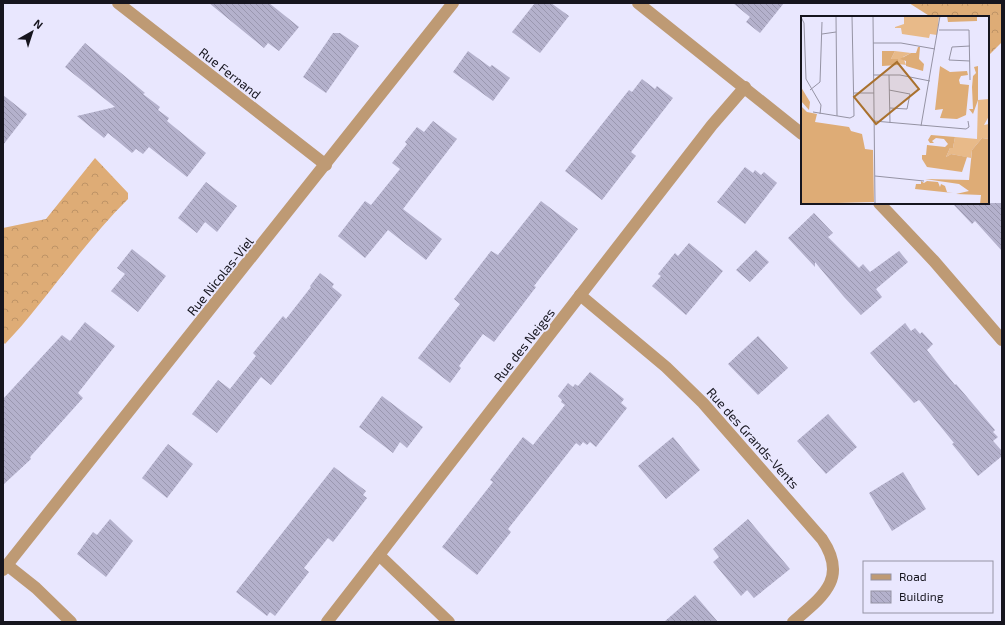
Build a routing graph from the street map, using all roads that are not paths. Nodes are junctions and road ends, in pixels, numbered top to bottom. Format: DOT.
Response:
graph roads {
  1 [pos="118,3"];
  2 [pos="453,3"];
  3 [pos="638,3"];
  4 [pos="745,87"];
  5 [pos="801,133"];
  6 [pos="326,165"];
  7 [pos="880,204"];
  8 [pos="580,295"];
  9 [pos="1002,340"];
  10 [pos="379,555"];
  11 [pos="5,567"];
  12 [pos="71,622"];
  13 [pos="327,622"];
  14 [pos="449,622"];
  15 [pos="793,622"];
  1 -- 6 [label="street, Rue Fernand"];
  2 -- 6 [label="street, Rue Nicolas-Viel"];
  3 -- 4 [label="street"];
  4 -- 5 [label="street"];
  4 -- 8 [label="street, Rue des Neiges"];
  6 -- 11 [label="street, Rue Nicolas-Viel"];
  7 -- 9 [label="street"];
  8 -- 10 [label="street, Rue des Neiges"];
  8 -- 15 [label="street, Rue des Grands-Vents"];
  10 -- 13 [label="street, Rue des Neiges"];
  10 -- 14 [label="street"];
  11 -- 12 [label="street"];
}
